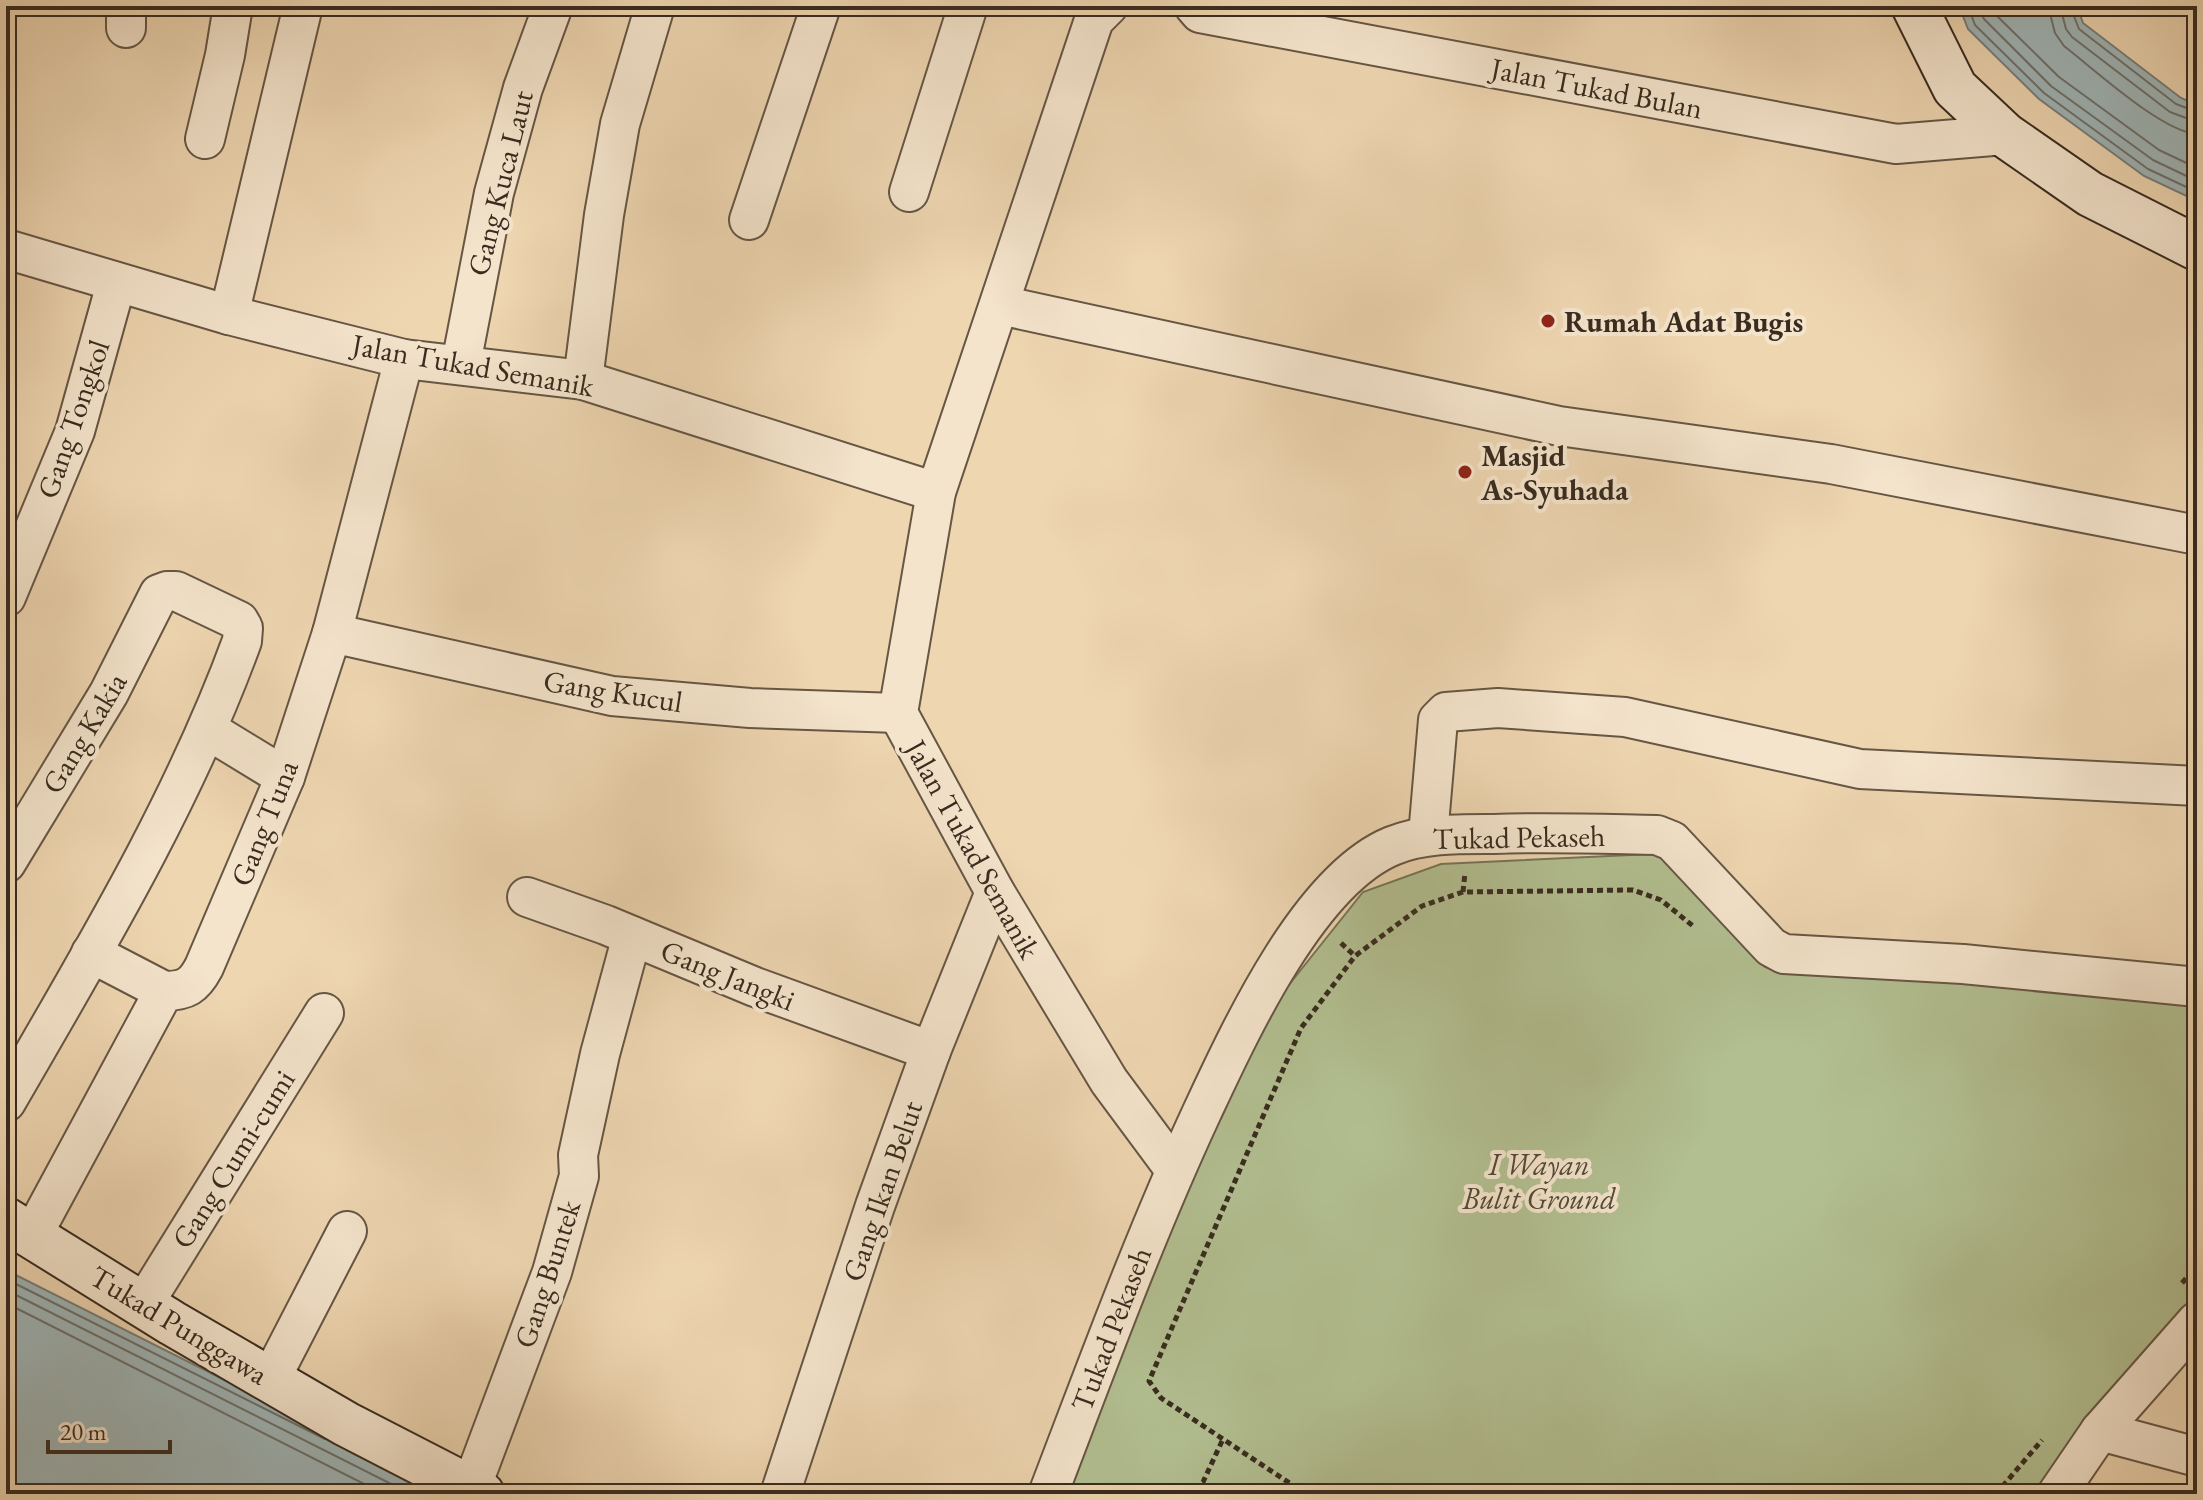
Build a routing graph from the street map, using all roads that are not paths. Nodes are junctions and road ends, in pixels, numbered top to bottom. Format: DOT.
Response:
graph roads {
  1 [pos="233,6"];
  2 [pos="303,6"];
  3 [pos="553,6"];
  4 [pos="655,6"];
  5 [pos="821,6"];
  6 [pos="968,6"];
  7 [pos="1108,6"];
  8 [pos="1194,6"];
  9 [pos="1914,6"];
  10 [pos="2005,135"];
  11 [pos="205,139"];
  12 [pos="909,192"];
  13 [pos="749,220"];
  14 [pos="2197,248"];
  15 [pos="6,249"];
  16 [pos="116,284"];
  17 [pos="1000,305"];
  18 [pos="229,315"];
  19 [pos="404,359"];
  20 [pos="461,364"];
  21 [pos="583,380"];
  22 [pos="936,492"];
  23 [pos="2197,535"];
  24 [pos="6,597"];
  25 [pos="332,633"];
  26 [pos="898,713"];
  27 [pos="208,730"];
  28 [pos="285,777"];
  29 [pos="2197,786"];
  30 [pos="1428,836"];
  31 [pos="6,863"];
  32 [pos="995,892"];
  33 [pos="527,897"];
  34 [pos="632,936"];
  35 [pos="91,953"];
  36 [pos="2197,987"];
  37 [pos="164,991"];
  38 [pos="324,1013"];
  39 [pos="931,1051"];
  40 [pos="6,1102"];
  41 [pos="1175,1170"];
  42 [pos="19,1228"];
  43 [pos="347,1231"];
  44 [pos="143,1305"];
  45 [pos="2197,1321"];
  46 [pos="270,1380"];
  47 [pos="2100,1431"];
  48 [pos="2197,1457"];
  49 [pos="477,1491"];
  50 [pos="780,1494"];
  51 [pos="1048,1494"];
  52 [pos="2057,1494"];
  1 -- 11 [label="street"];
  2 -- 18 [label="street"];
  3 -- 20 [label="street, Gang Kuca Laut"];
  4 -- 21 [label="street"];
  5 -- 13 [label="street"];
  6 -- 12 [label="street"];
  7 -- 17 [label="street"];
  8 -- 10 [label="street, Jalan Tukad Bulan"];
  9 -- 10 [label="street"];
  10 -- 14 [label="street"];
  15 -- 16 [label="street, Jalan Tukad Semanik"];
  16 -- 18 [label="street, Jalan Tukad Semanik"];
  16 -- 24 [label="street, Gang Tongkol"];
  17 -- 22 [label="street, Jalan Tukad Semanik"];
  17 -- 23 [label="street"];
  18 -- 19 [label="street, Jalan Tukad Semanik"];
  19 -- 20 [label="street, Jalan Tukad Semanik"];
  19 -- 25 [label="street, Gang Tuna"];
  20 -- 21 [label="street, Jalan Tukad Semanik"];
  21 -- 22 [label="street, Jalan Tukad Semanik"];
  22 -- 26 [label="street, Jalan Tukad Semanik"];
  25 -- 26 [label="street, Gang Kucul"];
  25 -- 28 [label="street, Gang Tuna"];
  26 -- 32 [label="street, Jalan Tukad Semanik"];
  27 -- 28 [label="street"];
  27 -- 31 [label="street, Gang Kakia"];
  27 -- 35 [label="street"];
  28 -- 37 [label="street, Gang Tuna"];
  29 -- 30 [label="street"];
  30 -- 36 [label="street, Tukad Pekaseh"];
  30 -- 41 [label="street, Tukad Pekaseh"];
  32 -- 39 [label="street, Gang Ikan Belut"];
  32 -- 41 [label="street, Jalan Tukad Semanik"];
  33 -- 34 [label="street, Gang Jangki"];
  34 -- 39 [label="street, Gang Jangki"];
  34 -- 49 [label="street, Gang Buntek"];
  35 -- 37 [label="street"];
  35 -- 40 [label="street"];
  37 -- 42 [label="street"];
  38 -- 44 [label="street, Gang Cumi-cumi"];
  39 -- 50 [label="street, Gang Ikan Belut"];
  41 -- 51 [label="street, Tukad Pekaseh"];
  42 -- 44 [label="street, Tukad Punggawa"];
  43 -- 46 [label="street"];
  44 -- 46 [label="street, Tukad Punggawa"];
  45 -- 47 [label="street"];
  46 -- 49 [label="street, Tukad Punggawa"];
  47 -- 48 [label="street"];
  47 -- 52 [label="street"];
}
